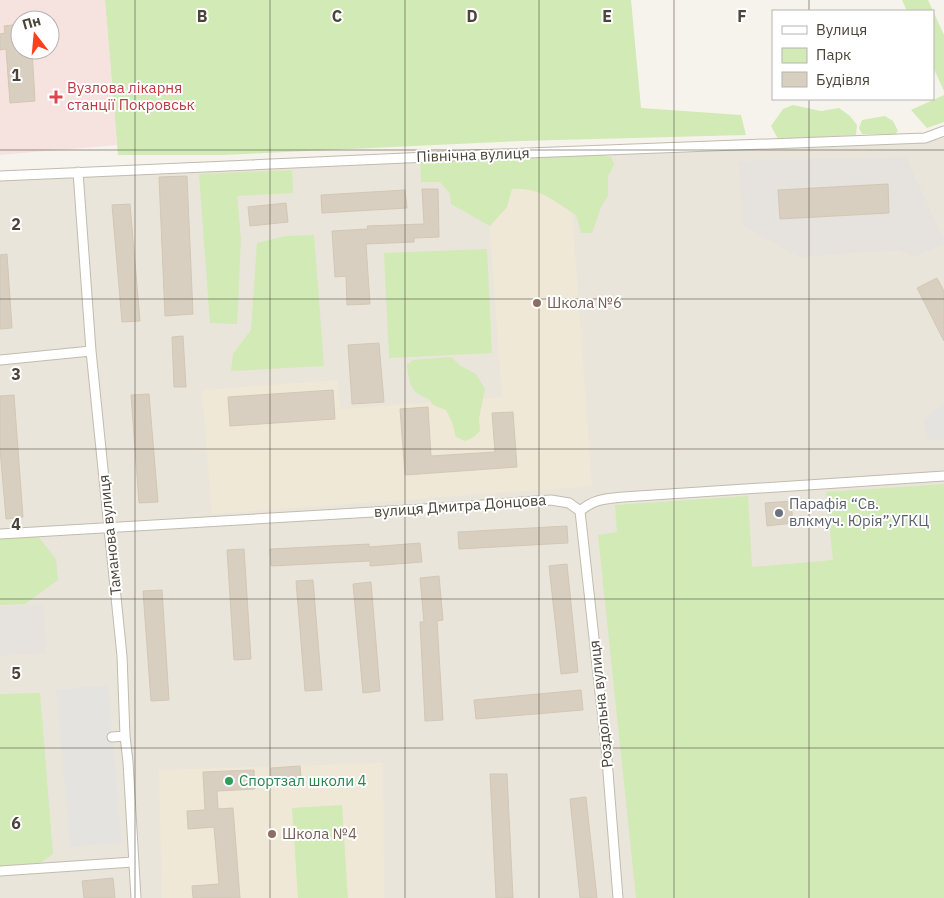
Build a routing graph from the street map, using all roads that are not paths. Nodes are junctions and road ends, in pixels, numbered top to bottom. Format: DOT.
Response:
graph roads {
  1 [pos="944,131"];
  2 [pos="78,172"];
  3 [pos="0,176"];
  4 [pos="91,351"];
  5 [pos="0,360"];
  6 [pos="944,476"];
  7 [pos="580,511"];
  8 [pos="110,527"];
  9 [pos="0,534"];
  10 [pos="125,736"];
  11 [pos="112,737"];
  12 [pos="133,862"];
  13 [pos="0,871"];
  14 [pos="136,898"];
  15 [pos="618,898"];
  1 -- 2 [label="street, Північна вулиця"];
  2 -- 3 [label="street, Північна вулиця"];
  2 -- 4 [label="street, Таманова вулиця"];
  4 -- 5 [label="street"];
  4 -- 8 [label="street, Таманова вулиця"];
  6 -- 7 [label="street"];
  7 -- 8 [label="street, вулиця Дмитра Донцова"];
  7 -- 15 [label="street, Роздольна вулиця"];
  8 -- 9 [label="street, вулиця Дмитра Донцова"];
  8 -- 10 [label="street, Таманова вулиця"];
  10 -- 11 [label="street"];
  10 -- 12 [label="street, Таманова вулиця"];
  12 -- 13 [label="street"];
  12 -- 14 [label="street, Таманова вулиця"];
}
